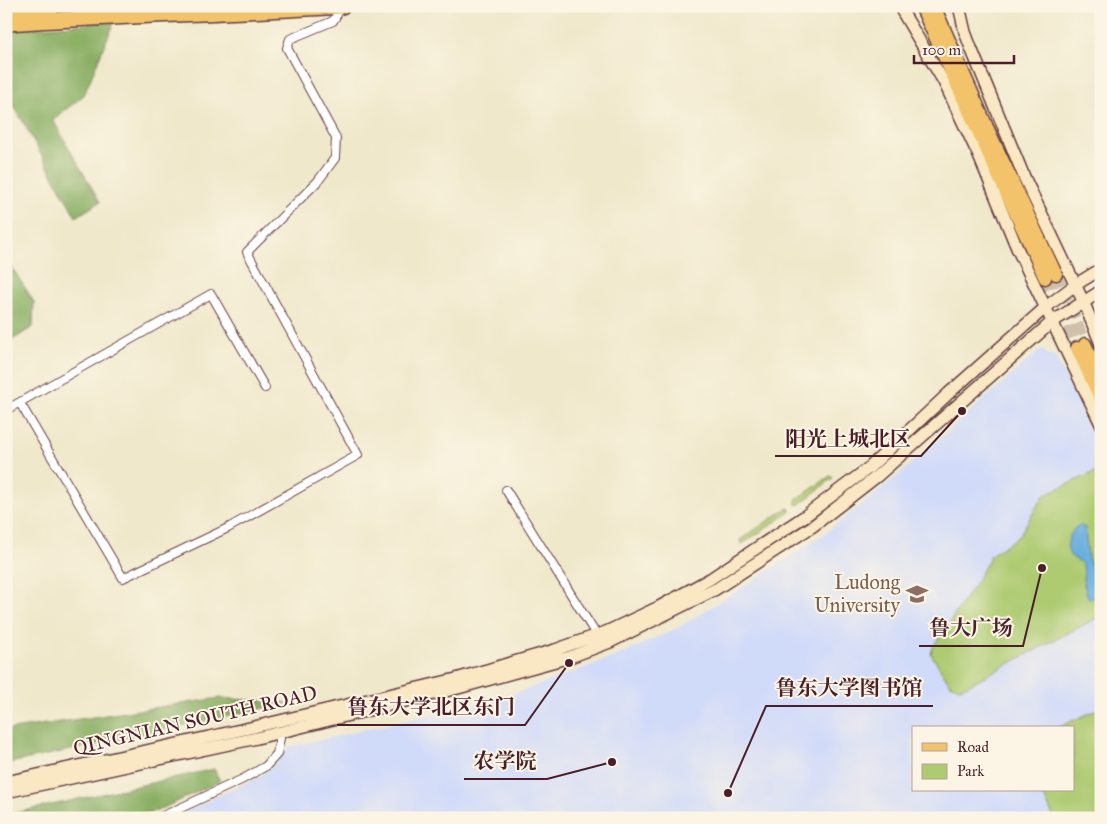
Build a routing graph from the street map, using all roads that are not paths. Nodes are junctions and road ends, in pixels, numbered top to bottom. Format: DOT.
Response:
graph roads {
  1 [pos="53,6"];
  2 [pos="342,6"];
  3 [pos="921,6"];
  4 [pos="934,6"];
  5 [pos="959,6"];
  6 [pos="899,8"];
  7 [pos="6,9"];
  8 [pos="6,23"];
  9 [pos="976,132"];
  10 [pos="1101,269"];
  11 [pos="1050,276"];
  12 [pos="1075,285"];
  13 [pos="1101,291"];
  14 [pos="1083,301"];
  15 [pos="1046,307"];
  16 [pos="1052,322"];
  17 [pos="1101,344"];
  18 [pos="1101,378"];
  19 [pos="265,388"];
  20 [pos="1101,400"];
  21 [pos="20,403"];
  22 [pos="6,410"];
  23 [pos="1101,424"];
  24 [pos="506,490"];
  25 [pos="597,636"];
  26 [pos="281,732"];
  27 [pos="6,782"];
  28 [pos="6,792"];
  29 [pos="155,818"];
  1 -- 7 [label="highway"];
  2 -- 8 [label="highway"];
  2 -- 21 [label="street"];
  3 -- 9 [label="main road"];
  4 -- 9 [label="main road"];
  5 -- 12 [label="main road"];
  6 -- 9 [label="main road"];
  9 -- 11 [label="main road"];
  9 -- 15 [label="main road"];
  10 -- 12 [label="main road, QINGNIAN SOUTH ROAD"];
  12 -- 14 [label="main road"];
  12 -- 15 [label="main road, QINGNIAN SOUTH ROAD"];
  13 -- 14 [label="main road, QINGNIAN SOUTH ROAD"];
  14 -- 16 [label="main road, QINGNIAN SOUTH ROAD"];
  14 -- 17 [label="main road"];
  15 -- 16 [label="main road"];
  15 -- 25 [label="main road, QINGNIAN SOUTH ROAD"];
  16 -- 23 [label="main road"];
  16 -- 26 [label="main road, QINGNIAN SOUTH ROAD"];
  18 -- 20 [label="main road"];
  19 -- 21 [label="street"];
  21 -- 22 [label="street"];
  24 -- 25 [label="street"];
  25 -- 27 [label="main road, QINGNIAN SOUTH ROAD"];
  26 -- 28 [label="main road, QINGNIAN SOUTH ROAD"];
  26 -- 29 [label="street"];
}
